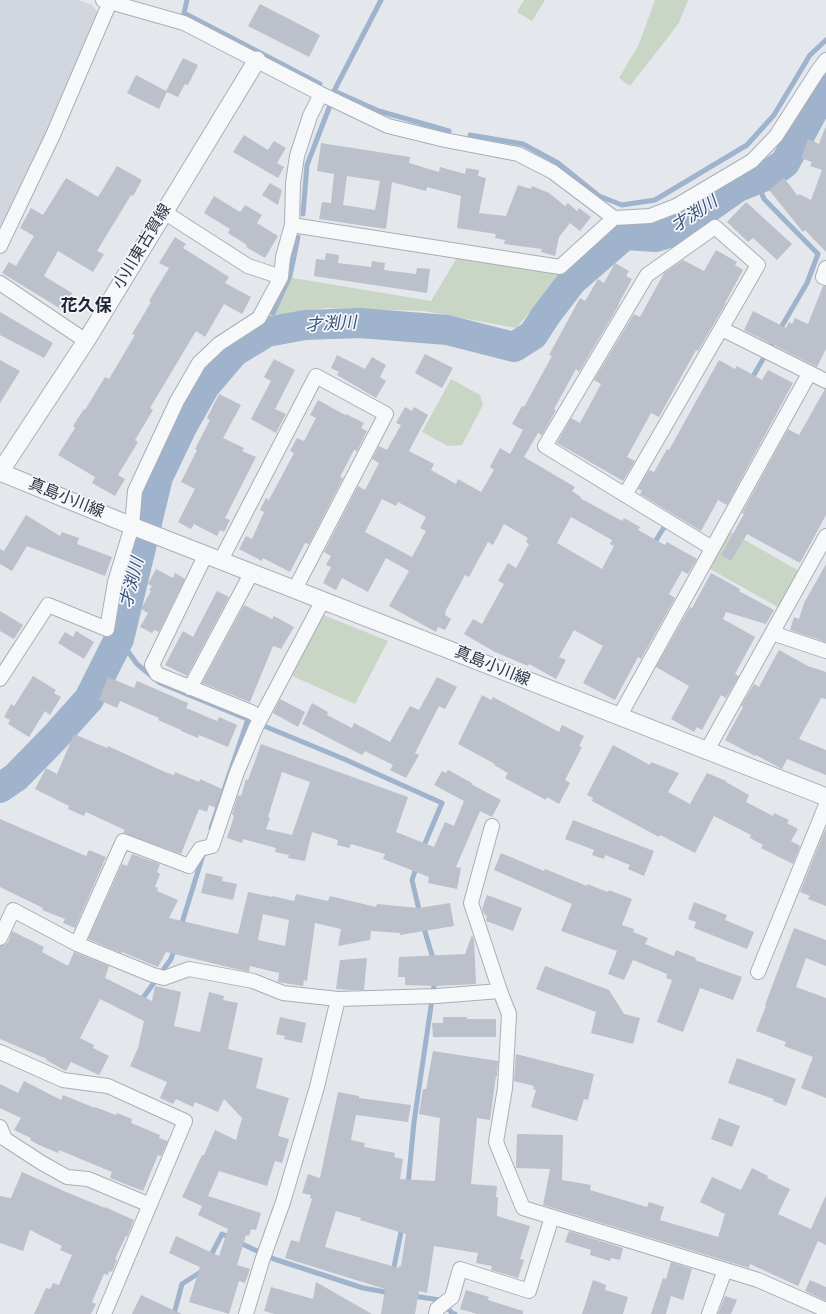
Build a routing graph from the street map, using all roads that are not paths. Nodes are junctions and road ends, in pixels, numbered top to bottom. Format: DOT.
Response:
graph roads {
  1 [pos="106,1"];
  2 [pos="257,60"];
  3 [pos="826,60"];
  4 [pos="320,94"];
  5 [pos="164,212"];
  6 [pos="614,218"];
  7 [pos="292,225"];
  8 [pos="0,246"];
  9 [pos="826,268"];
  10 [pos="281,276"];
  11 [pos="826,278"];
  12 [pos="0,283"];
  13 [pos="722,329"];
  14 [pos="86,341"];
  15 [pos="809,374"];
  16 [pos="826,381"];
  17 [pos="0,472"];
  18 [pos="625,495"];
  19 [pos="132,526"];
  20 [pos="826,536"];
  21 [pos="712,548"];
  22 [pos="213,557"];
  23 [pos="252,572"];
  24 [pos="295,589"];
  25 [pos="323,600"];
  26 [pos="772,633"];
  27 [pos="826,651"];
  28 [pos="0,679"];
  29 [pos="190,688"];
  30 [pos="619,717"];
  31 [pos="259,723"];
  32 [pos="706,752"];
  33 [pos="826,797"];
  34 [pos="826,805"];
  35 [pos="492,826"];
  36 [pos="0,938"];
  37 [pos="77,944"];
  38 [pos="758,972"];
  39 [pos="500,991"];
  40 [pos="338,999"];
  41 [pos="0,1052"];
  42 [pos="0,1127"];
  43 [pos="150,1205"];
  44 [pos="552,1217"];
  45 [pos="725,1270"];
  46 [pos="826,1310"];
  47 [pos="436,1312"];
  48 [pos="104,1314"];
  49 [pos="246,1314"];
  50 [pos="709,1314"];
  1 -- 2 [label="street"];
  1 -- 8 [label="street"];
  2 -- 4 [label="street"];
  2 -- 5 [label="street, 小川東古賀線"];
  3 -- 6 [label="street"];
  4 -- 6 [label="street"];
  4 -- 7 [label="street"];
  5 -- 10 [label="street"];
  5 -- 14 [label="street, 小川東古賀線"];
  6 -- 7 [label="street"];
  7 -- 10 [label="street"];
  9 -- 11 [label="street"];
  10 -- 19 [label="street"];
  12 -- 14 [label="street"];
  13 -- 15 [label="street"];
  13 -- 18 [label="street"];
  13 -- 18 [label="street"];
  14 -- 17 [label="street, 小川東古賀線"];
  15 -- 16 [label="street"];
  15 -- 21 [label="street"];
  17 -- 19 [label="street, 真島小川線"];
  18 -- 21 [label="street"];
  19 -- 22 [label="street, 真島小川線"];
  19 -- 28 [label="street"];
  20 -- 26 [label="street"];
  21 -- 30 [label="street"];
  22 -- 23 [label="street, 真島小川線"];
  22 -- 24 [label="street"];
  22 -- 29 [label="street"];
  23 -- 24 [label="street, 真島小川線"];
  23 -- 29 [label="street"];
  24 -- 25 [label="street, 真島小川線"];
  25 -- 30 [label="street, 真島小川線"];
  25 -- 31 [label="street"];
  26 -- 27 [label="street"];
  26 -- 32 [label="street"];
  29 -- 31 [label="street"];
  30 -- 32 [label="street, 真島小川線"];
  31 -- 37 [label="street"];
  32 -- 33 [label="street, 真島小川線"];
  34 -- 38 [label="street"];
  35 -- 39 [label="street"];
  36 -- 37 [label="street"];
  37 -- 40 [label="street"];
  39 -- 40 [label="street"];
  39 -- 44 [label="street"];
  40 -- 49 [label="street"];
  41 -- 43 [label="street"];
  42 -- 43 [label="street"];
  43 -- 48 [label="street"];
  44 -- 45 [label="street"];
  44 -- 47 [label="street"];
  45 -- 46 [label="street"];
  45 -- 50 [label="street"];
}
